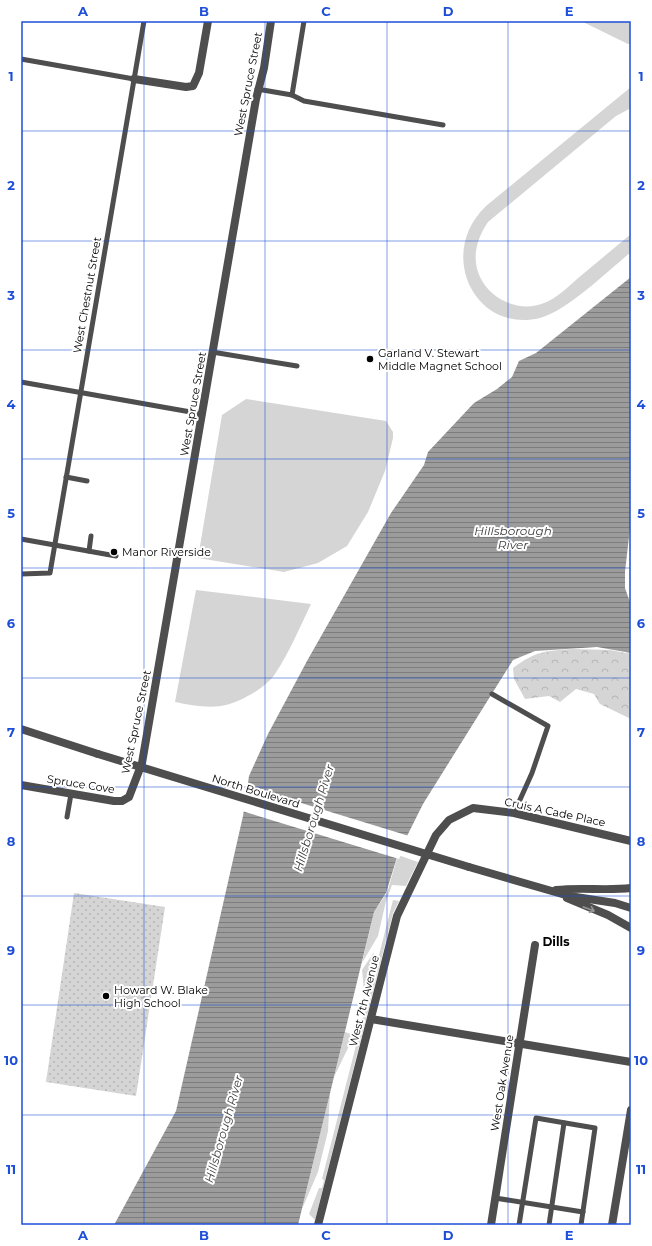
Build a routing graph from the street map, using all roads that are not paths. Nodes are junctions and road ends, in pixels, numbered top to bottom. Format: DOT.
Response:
graph roads {
  1 [pos="144,21"];
  2 [pos="208,21"];
  3 [pos="271,21"];
  4 [pos="304,21"];
  5 [pos="21,59"];
  6 [pos="134,80"];
  7 [pos="257,89"];
  8 [pos="292,95"];
  9 [pos="443,125"];
  10 [pos="212,352"];
  11 [pos="297,366"];
  12 [pos="21,382"];
  13 [pos="80,391"];
  14 [pos="202,414"];
  15 [pos="66,477"];
  16 [pos="87,481"];
  17 [pos="91,536"];
  18 [pos="21,539"];
  19 [pos="55,544"];
  20 [pos="89,550"];
  21 [pos="116,556"];
  22 [pos="21,574"];
  23 [pos="492,694"];
  24 [pos="21,729"];
  25 [pos="21,786"];
  26 [pos="133,790"];
  27 [pos="71,794"];
  28 [pos="473,808"];
  29 [pos="514,813"];
  30 [pos="67,817"];
  31 [pos="631,841"];
  32 [pos="631,888"];
  33 [pos="554,891"];
  34 [pos="631,908"];
  35 [pos="631,928"];
  36 [pos="536,945"];
  37 [pos="371,1019"];
  38 [pos="520,1044"];
  39 [pos="631,1062"];
  40 [pos="631,1110"];
  41 [pos="564,1123"];
  42 [pos="495,1198"];
  43 [pos="522,1202"];
  44 [pos="552,1207"];
  45 [pos="583,1212"];
  46 [pos="318,1225"];
  47 [pos="491,1225"];
  48 [pos="519,1225"];
  49 [pos="549,1225"];
  50 [pos="581,1225"];
  51 [pos="612,1225"];
  1 -- 6 [label="lane, West Chestnut Street"];
  2 -- 6 [label="street"];
  3 -- 7 [label="street, West Spruce Street"];
  4 -- 8 [label="lane"];
  5 -- 6 [label="lane"];
  6 -- 13 [label="lane, West Chestnut Street"];
  7 -- 8 [label="lane"];
  7 -- 10 [label="street, West Spruce Street"];
  8 -- 9 [label="lane"];
  10 -- 11 [label="lane"];
  10 -- 14 [label="street, West Spruce Street"];
  12 -- 13 [label="lane"];
  13 -- 14 [label="lane"];
  13 -- 15 [label="lane, West Chestnut Street"];
  14 -- 26 [label="street, West Spruce Street"];
  15 -- 16 [label="lane"];
  15 -- 19 [label="lane, West Chestnut Street"];
  17 -- 20 [label="lane"];
  18 -- 19 [label="lane"];
  19 -- 20 [label="lane"];
  19 -- 22 [label="lane, West Chestnut Street"];
  20 -- 21 [label="lane"];
  23 -- 29 [label="lane"];
  24 -- 33 [label="street, North Boulevard, bridge"];
  25 -- 27 [label="street, Spruce Cove"];
  26 -- 27 [label="street, Spruce Cove"];
  27 -- 30 [label="lane"];
  28 -- 29 [label="street, Cruis A Cade Place"];
  28 -- 37 [label="street, West 7th Avenue"];
  29 -- 31 [label="street, Cruis A Cade Place"];
  32 -- 33 [label="street, North Boulevard"];
  33 -- 34 [label="street, North Boulevard"];
  33 -- 35 [label="street, one-way"];
  36 -- 38 [label="street, West Oak Avenue"];
  37 -- 38 [label="street"];
  37 -- 46 [label="street, West 7th Avenue"];
  38 -- 39 [label="street"];
  38 -- 42 [label="street, West Oak Avenue"];
  40 -- 51 [label="street"];
  41 -- 43 [label="lane"];
  41 -- 44 [label="lane"];
  41 -- 45 [label="lane"];
  42 -- 43 [label="lane"];
  42 -- 47 [label="street, West Oak Avenue"];
  43 -- 44 [label="lane"];
  43 -- 48 [label="lane"];
  44 -- 45 [label="lane"];
  44 -- 49 [label="lane"];
  45 -- 50 [label="lane"];
}
